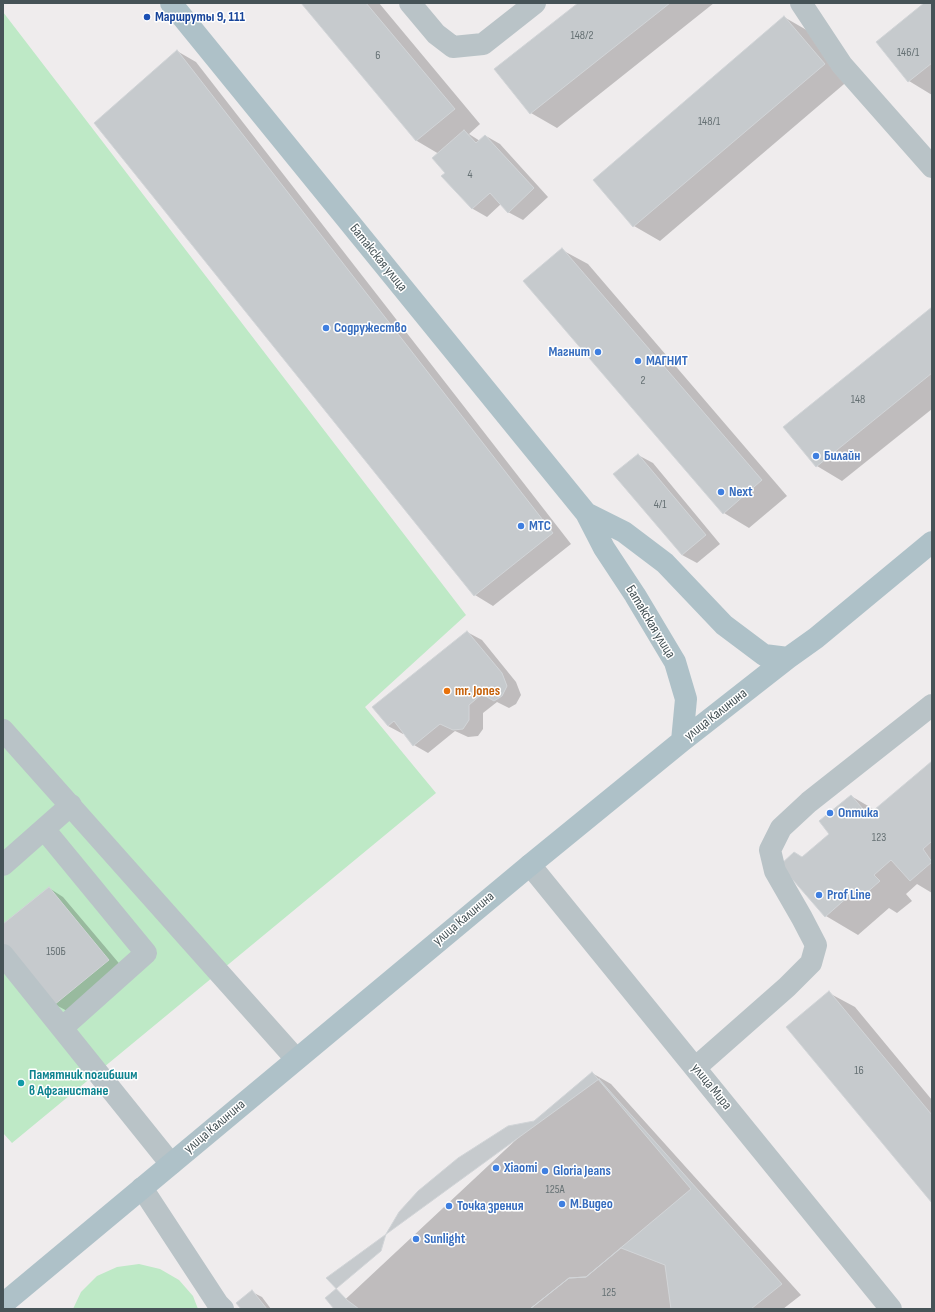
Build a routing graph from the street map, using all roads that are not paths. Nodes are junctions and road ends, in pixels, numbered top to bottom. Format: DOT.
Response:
graph roads {
  1 [pos="171,3"];
  2 [pos="410,3"];
  3 [pos="535,3"];
  4 [pos="801,3"];
  5 [pos="932,168"];
  6 [pos="586,513"];
  7 [pos="932,542"];
  8 [pos="788,658"];
  9 [pos="932,704"];
  10 [pos="3,730"];
  11 [pos="682,741"];
  12 [pos="71,805"];
  13 [pos="44,829"];
  14 [pos="3,865"];
  15 [pos="530,865"];
  16 [pos="3,955"];
  17 [pos="62,1028"];
  18 [pos="296,1059"];
  19 [pos="695,1068"];
  20 [pos="171,1164"];
  21 [pos="142,1188"];
  22 [pos="3,1304"];
  23 [pos="219,1308"];
  24 [pos="891,1309"];
  1 -- 6 [label="main road, Батакская улица"];
  2 -- 3 [label="street"];
  4 -- 5 [label="street"];
  6 -- 8 [label="main road, Батакская улица"];
  6 -- 11 [label="main road, Батакская улица"];
  7 -- 8 [label="main road, улица Калинина"];
  8 -- 11 [label="main road, улица Калинина"];
  9 -- 19 [label="street"];
  10 -- 12 [label="street"];
  11 -- 15 [label="main road, улица Калинина"];
  12 -- 13 [label="street"];
  12 -- 18 [label="street"];
  13 -- 14 [label="street"];
  13 -- 17 [label="street"];
  15 -- 18 [label="main road, улица Калинина"];
  15 -- 19 [label="street, улица Мира"];
  16 -- 17 [label="street"];
  17 -- 20 [label="street"];
  18 -- 20 [label="main road, улица Калинина"];
  19 -- 24 [label="street, улица Мира"];
  20 -- 21 [label="main road, улица Калинина"];
  21 -- 22 [label="main road, улица Калинина"];
  21 -- 23 [label="street"];
}
